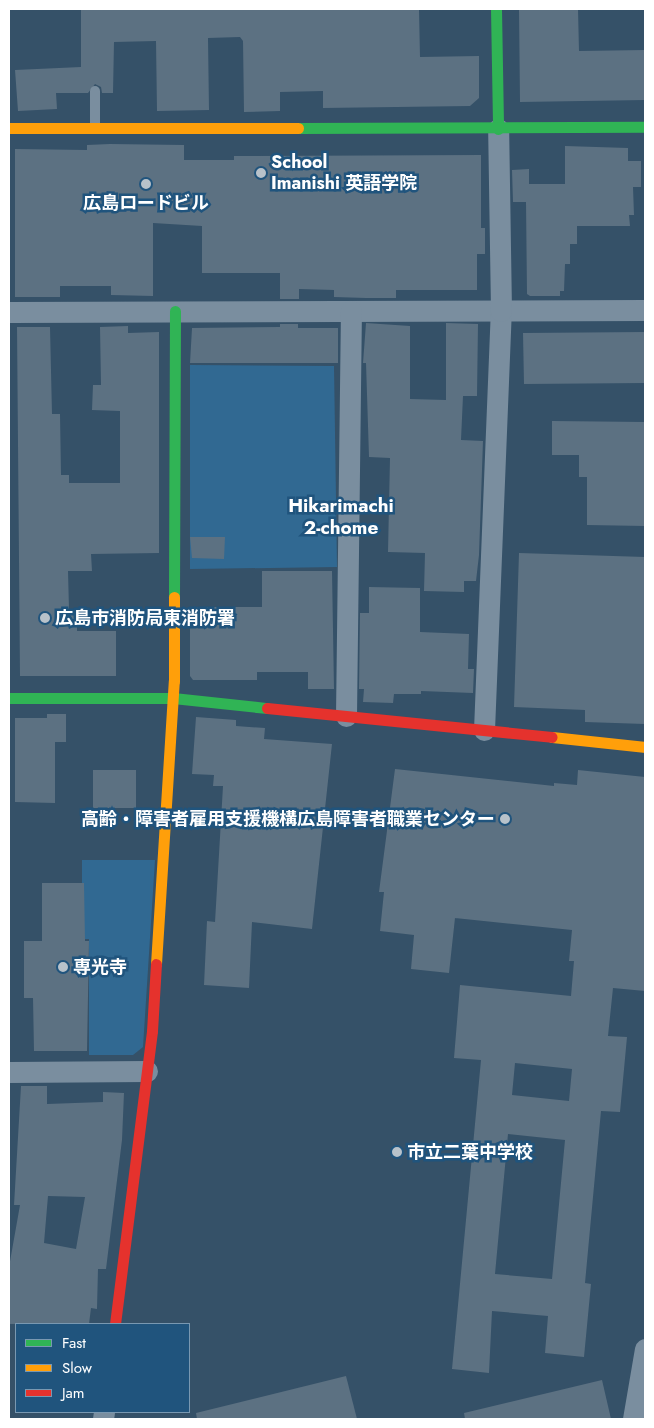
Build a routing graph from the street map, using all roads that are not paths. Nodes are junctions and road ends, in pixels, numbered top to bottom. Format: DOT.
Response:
graph roads {
  1 [pos="496,9"];
  2 [pos="95,91"];
  3 [pos="645,127"];
  4 [pos="9,128"];
  5 [pos="95,128"];
  6 [pos="498,129"];
  7 [pos="645,310"];
  8 [pos="175,311"];
  9 [pos="351,311"];
  10 [pos="501,311"];
  11 [pos="9,312"];
  12 [pos="9,698"];
  13 [pos="173,698"];
  14 [pos="346,716"];
  15 [pos="484,730"];
  16 [pos="645,747"];
  17 [pos="147,1071"];
  18 [pos="9,1072"];
  19 [pos="115,1323"];
  20 [pos="645,1349"];
  21 [pos="633,1419"];
  1 -- 6 [label="street"];
  2 -- 5 [label="lane"];
  3 -- 6 [label="street"];
  4 -- 5 [label="street"];
  5 -- 6 [label="street"];
  6 -- 10 [label="street"];
  7 -- 10 [label="street"];
  8 -- 9 [label="street"];
  8 -- 11 [label="street"];
  8 -- 13 [label="street"];
  9 -- 10 [label="street"];
  9 -- 14 [label="street"];
  10 -- 15 [label="street"];
  12 -- 13 [label="street"];
  13 -- 14 [label="street"];
  13 -- 17 [label="street"];
  14 -- 15 [label="street"];
  15 -- 16 [label="street"];
  17 -- 18 [label="street"];
  17 -- 19 [label="street"];
  20 -- 21 [label="street"];
}
